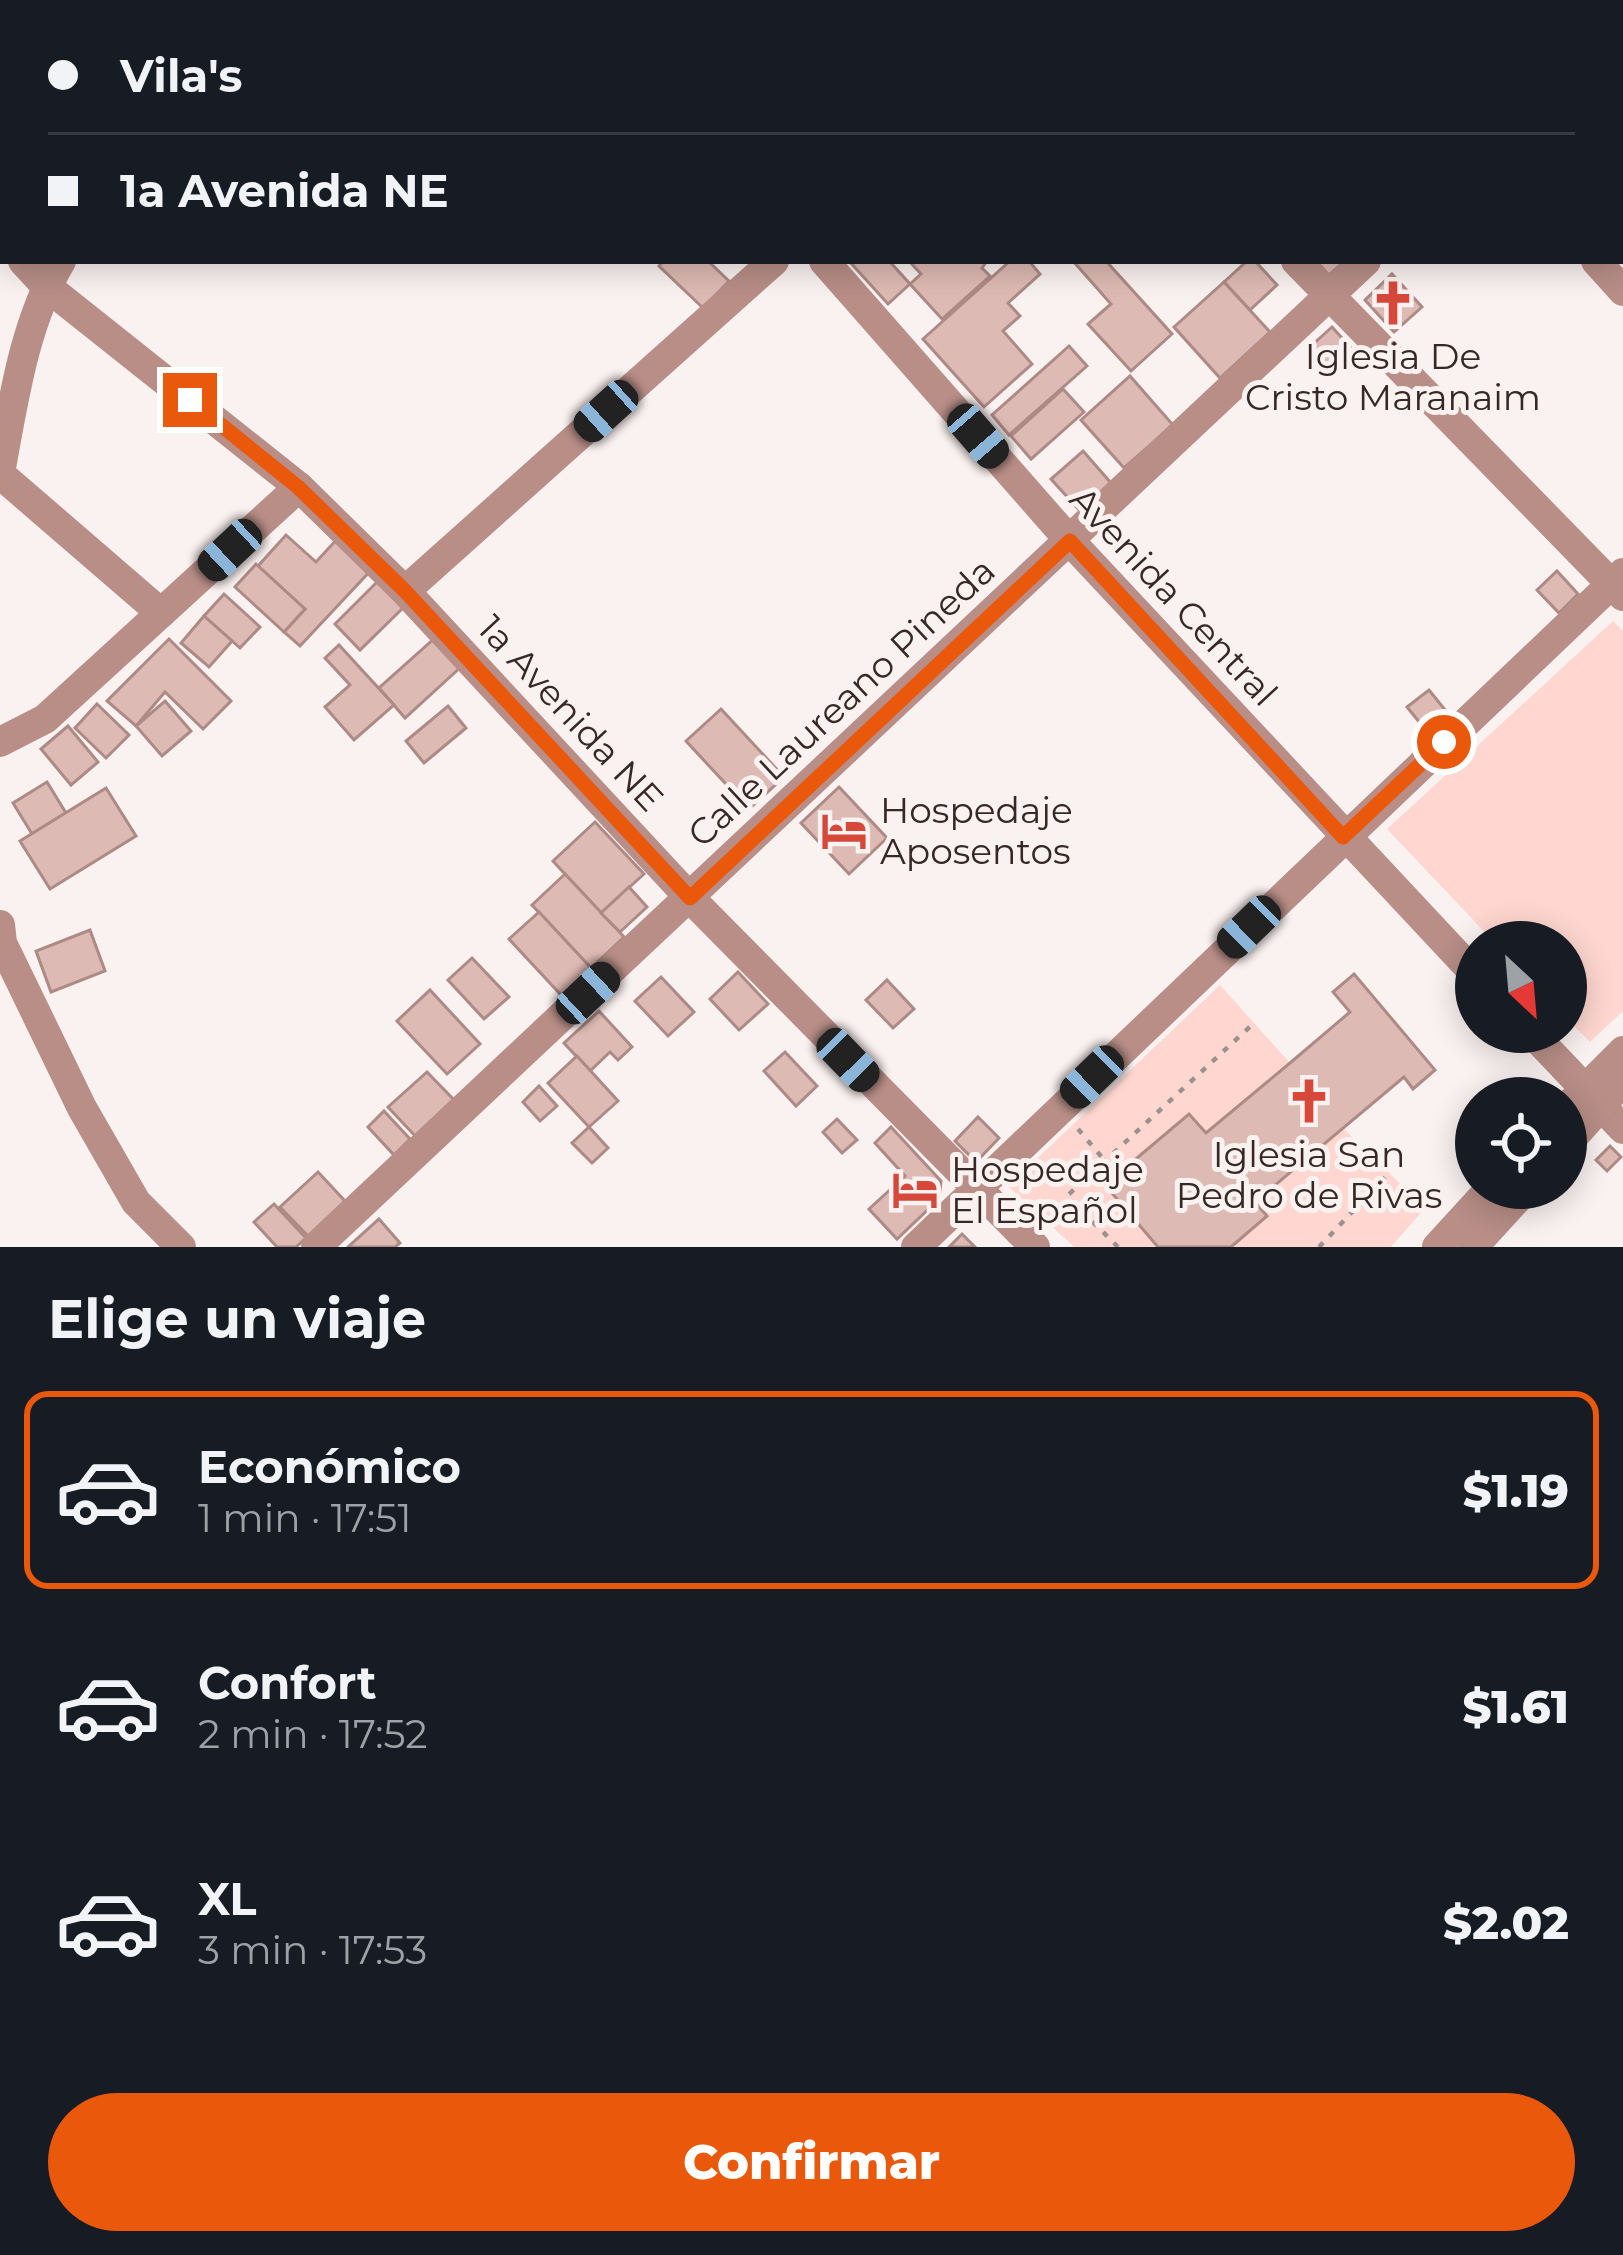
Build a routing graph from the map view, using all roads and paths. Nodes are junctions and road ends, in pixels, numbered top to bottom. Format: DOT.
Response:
graph roads {
  1 [pos="771,264"];
  2 [pos="827,264"];
  3 [pos="1299,264"];
  4 [pos="1363,264"];
  5 [pos="1599,264"];
  6 [pos="54,273"];
  7 [pos="1623,291"];
  8 [pos="1329,296"];
  9 [pos="0,474"];
  10 [pos="298,487"];
  11 [pos="1070,541"];
  12 [pos="1619,584"];
  13 [pos="405,591"];
  14 [pos="161,614"];
  15 [pos="0,742"];
  16 [pos="1343,837"];
  17 [pos="690,898"];
  18 [pos="0,925"];
  19 [pos="1455,953"];
  20 [pos="1254,1023"];
  21 [pos="1623,1051"];
  22 [pos="1547,1053"];
  23 [pos="1566,1077"];
  24 [pos="1623,1082"];
  25 [pos="1587,1096"];
  26 [pos="1587,1099"];
  27 [pos="1587,1102"];
  28 [pos="1061,1107"];
  29 [pos="1623,1129"];
  30 [pos="1104,1162"];
  31 [pos="1390,1173"];
  32 [pos="1117,1175"];
  33 [pos="976,1190"];
  34 [pos="1472,1209"];
  35 [pos="1508,1209"];
  36 [pos="181,1247"];
  37 [pos="316,1247"];
  38 [pos="916,1247"];
  39 [pos="1035,1247"];
  40 [pos="1118,1247"];
  41 [pos="1319,1247"];
  42 [pos="1437,1247"];
  43 [pos="1473,1247"];
  1 -- 13 [label="street"];
  2 -- 11 [label="street, Avenida Central"];
  3 -- 8 [label="street"];
  4 -- 8 [label="street, Calle Laureano Pineda"];
  5 -- 7 [label="street"];
  6 -- 9 [label="street"];
  6 -- 10 [label="street, 1a Avenida NE"];
  8 -- 11 [label="street, Calle Laureano Pineda"];
  8 -- 12 [label="street"];
  9 -- 14 [label="street"];
  10 -- 13 [label="street, 1a Avenida NE"];
  10 -- 14 [label="street"];
  11 -- 16 [label="street, Avenida Central"];
  11 -- 17 [label="street, Calle Laureano Pineda"];
  12 -- 16 [label="street"];
  13 -- 17 [label="street, 1a Avenida NE"];
  14 -- 15 [label="street"];
  16 -- 19 [label="street, Avenida Central"];
  16 -- 28 [label="street"];
  17 -- 33 [label="street, 1a Avenida NE"];
  17 -- 37 [label="street, Calle Laureano Pineda"];
  18 -- 36 [label="street"];
  20 -- 30 [label="path"];
  21 -- 25 [label="street"];
  22 -- 23 [label="street"];
  24 -- 26 [label="street"];
  27 -- 29 [label="street"];
  28 -- 30 [label="path"];
  28 -- 33 [label="street"];
  30 -- 32 [label="path"];
  30 -- 40 [label="path"];
  31 -- 41 [label="path"];
  33 -- 38 [label="street"];
  33 -- 39 [label="street, 1a Avenida NE"];
  34 -- 42 [label="street"];
  35 -- 43 [label="street"];
}
